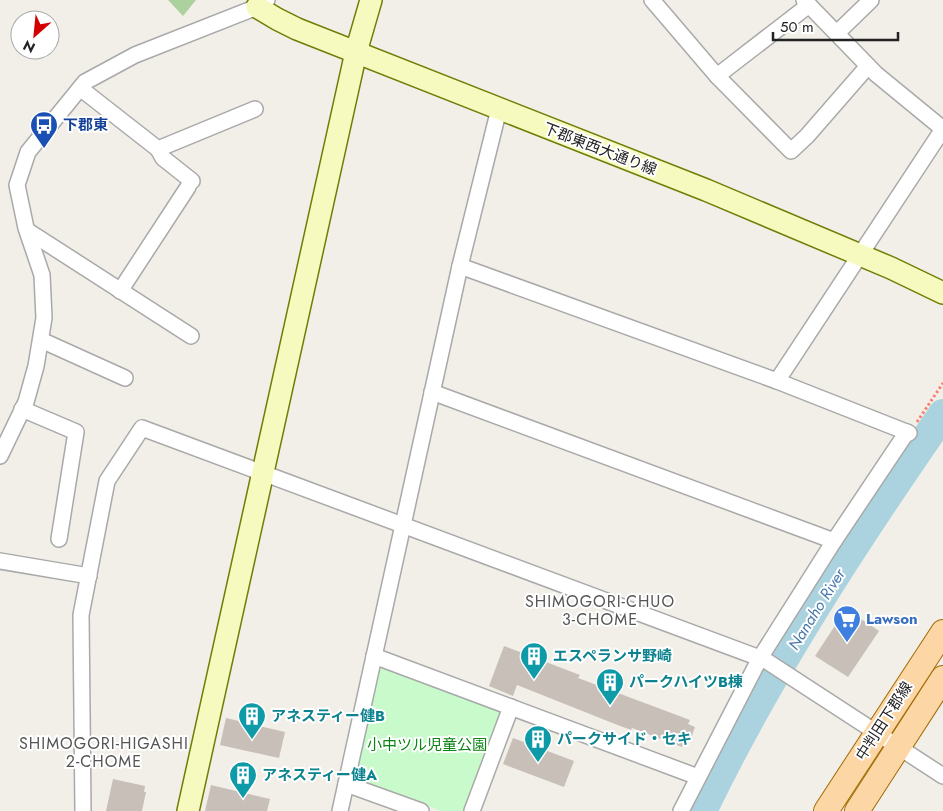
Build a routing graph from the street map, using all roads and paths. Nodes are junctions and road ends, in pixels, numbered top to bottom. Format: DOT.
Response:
graph roads {
  1 [pos="371,0"];
  2 [pos="653,0"];
  3 [pos="871,0"];
  4 [pos="262,3"];
  5 [pos="807,3"];
  6 [pos="837,33"];
  7 [pos="356,52"];
  8 [pos="868,66"];
  9 [pos="717,76"];
  10 [pos="80,88"];
  11 [pos="255,109"];
  12 [pos="499,109"];
  13 [pos="942,132"];
  14 [pos="158,149"];
  15 [pos="28,231"];
  16 [pos="860,255"];
  17 [pos="460,266"];
  18 [pos="120,291"];
  19 [pos="943,293"];
  20 [pos="191,336"];
  21 [pos="40,340"];
  22 [pos="125,378"];
  23 [pos="777,381"];
  24 [pos="943,383"];
  25 [pos="432,392"];
  26 [pos="22,409"];
  27 [pos="908,433"];
  28 [pos="0,456"];
  29 [pos="262,473"];
  30 [pos="403,525"];
  31 [pos="59,539"];
  32 [pos="834,541"];
  33 [pos="0,561"];
  34 [pos="89,576"];
  35 [pos="943,632"];
  36 [pos="374,656"];
  37 [pos="763,659"];
  38 [pos="943,678"];
  39 [pos="511,707"];
  40 [pos="876,733"];
  41 [pos="898,747"];
  42 [pos="943,776"];
  43 [pos="698,777"];
  44 [pos="346,784"];
  45 [pos="83,811"];
  46 [pos="188,811"];
  47 [pos="340,811"];
  48 [pos="421,811"];
  49 [pos="472,811"];
  50 [pos="681,811"];
  51 [pos="826,811"];
  52 [pos="857,811"];
  1 -- 7 [label="street"];
  2 -- 9 [label="street"];
  3 -- 6 [label="street"];
  4 -- 7 [label="street, 下郡東西大通り線"];
  4 -- 10 [label="street"];
  5 -- 6 [label="street"];
  5 -- 9 [label="street"];
  6 -- 8 [label="street"];
  7 -- 12 [label="street, 下郡東西大通り線"];
  7 -- 29 [label="street"];
  8 -- 9 [label="street"];
  8 -- 13 [label="street"];
  10 -- 14 [label="street"];
  10 -- 15 [label="street"];
  11 -- 14 [label="street"];
  12 -- 16 [label="street, 下郡東西大通り線"];
  12 -- 17 [label="street"];
  13 -- 16 [label="street"];
  14 -- 18 [label="street"];
  15 -- 18 [label="street"];
  15 -- 21 [label="street"];
  16 -- 19 [label="street, 下郡東西大通り線"];
  16 -- 23 [label="street"];
  17 -- 23 [label="street"];
  17 -- 25 [label="street"];
  18 -- 20 [label="street"];
  21 -- 22 [label="street"];
  21 -- 26 [label="street"];
  23 -- 27 [label="street"];
  24 -- 27 [label="path"];
  25 -- 30 [label="street"];
  25 -- 32 [label="street"];
  26 -- 28 [label="street"];
  26 -- 31 [label="street"];
  27 -- 32 [label="street"];
  29 -- 30 [label="street"];
  29 -- 34 [label="street"];
  29 -- 46 [label="street"];
  30 -- 36 [label="street"];
  30 -- 37 [label="street"];
  32 -- 37 [label="street"];
  33 -- 34 [label="street"];
  34 -- 45 [label="street"];
  35 -- 40 [label="main road, 中判田下郡線"];
  36 -- 39 [label="street"];
  36 -- 44 [label="street"];
  37 -- 40 [label="street"];
  37 -- 43 [label="street"];
  38 -- 41 [label="main road, 中判田下郡線"];
  39 -- 43 [label="street"];
  39 -- 49 [label="street"];
  40 -- 41 [label="street"];
  40 -- 51 [label="main road, 中判田下郡線"];
  41 -- 42 [label="street"];
  41 -- 52 [label="main road, 中判田下郡線"];
  43 -- 50 [label="street"];
  44 -- 47 [label="street"];
  44 -- 48 [label="street"];
}
